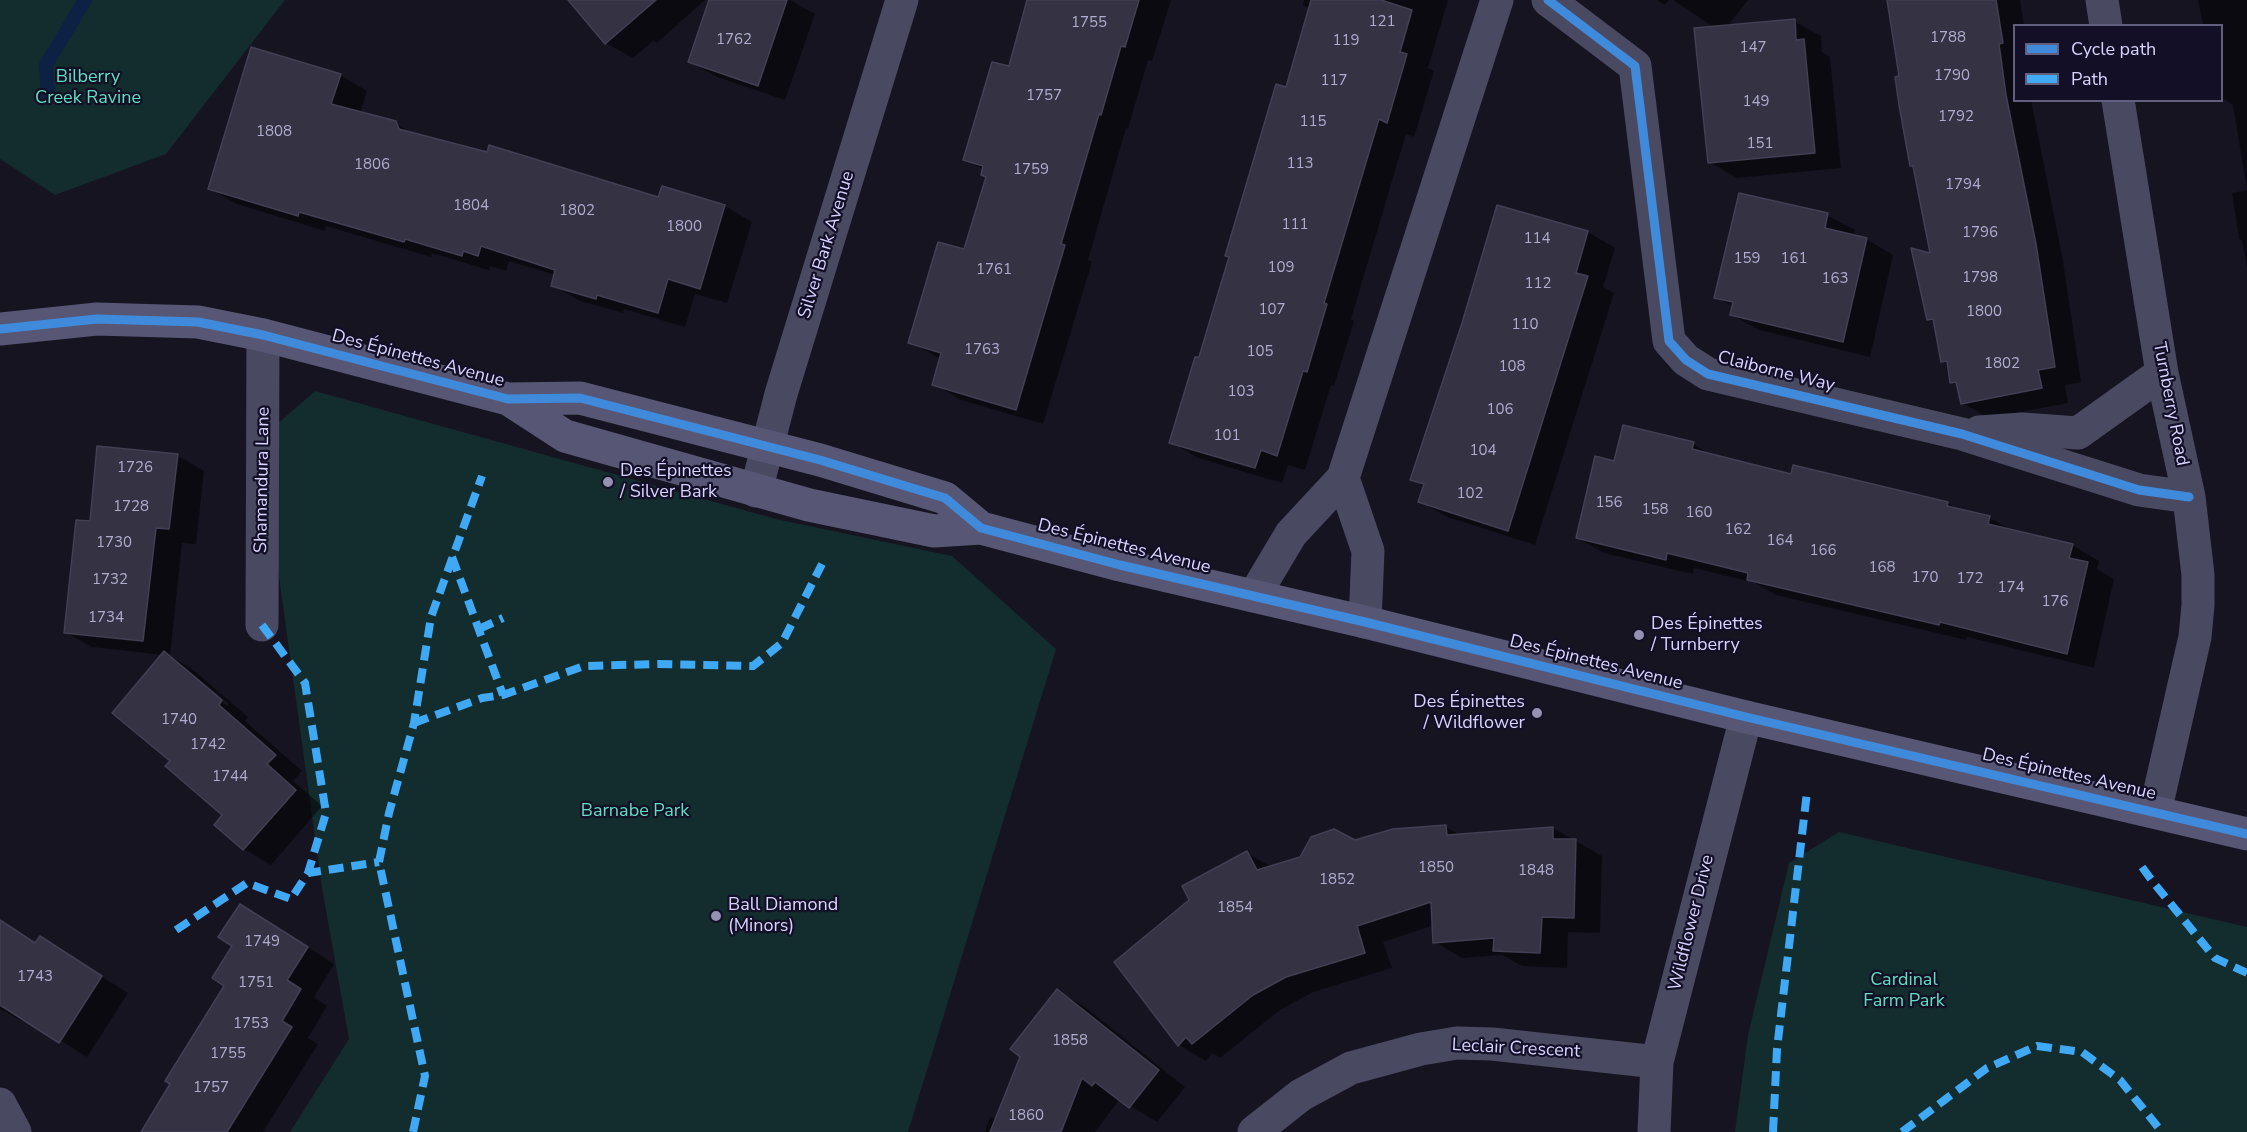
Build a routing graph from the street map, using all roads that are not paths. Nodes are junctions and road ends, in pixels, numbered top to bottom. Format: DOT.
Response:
graph roads {
  1 [pos="902,0"];
  2 [pos="1497,0"];
  3 [pos="1548,0"];
  4 [pos="2102,0"];
  5 [pos="2106,24"];
  6 [pos="2118,102"];
  7 [pos="0,329"];
  8 [pos="263,334"];
  9 [pos="2162,373"];
  10 [pos="508,399"];
  11 [pos="1962,434"];
  12 [pos="768,447"];
  13 [pos="1343,478"];
  14 [pos="756,492"];
  15 [pos="2188,497"];
  16 [pos="981,528"];
  17 [pos="1254,596"];
  18 [pos="1365,622"];
  19 [pos="262,624"];
  20 [pos="1746,717"];
  21 [pos="2155,812"];
  22 [pos="2247,834"];
  23 [pos="1657,1062"];
  24 [pos="0,1104"];
  25 [pos="15,1132"];
  26 [pos="1254,1132"];
  27 [pos="1654,1132"];
  1 -- 12 [label="street, Silver Bark Avenue"];
  2 -- 13 [label="street"];
  3 -- 11 [label="street, Claiborne Way"];
  4 -- 5 [label="street"];
  6 -- 9 [label="street, Turnberry Road"];
  7 -- 8 [label="street, Des Épinettes Avenue"];
  8 -- 10 [label="street, Des Épinettes Avenue"];
  8 -- 19 [label="street, Shamandura Lane"];
  9 -- 11 [label="street, Claiborne Way"];
  9 -- 15 [label="street, Turnberry Road"];
  10 -- 12 [label="street, Des Épinettes Avenue"];
  10 -- 14 [label="street, Des Épinettes Avenue"];
  11 -- 15 [label="street, Claiborne Way"];
  12 -- 14 [label="street, Silver Bark Avenue"];
  12 -- 16 [label="street, Des Épinettes Avenue"];
  13 -- 17 [label="street"];
  13 -- 18 [label="street"];
  14 -- 16 [label="street, Des Épinettes Avenue"];
  15 -- 21 [label="street, Turnberry Road"];
  16 -- 17 [label="street, Des Épinettes Avenue"];
  17 -- 18 [label="street, Des Épinettes Avenue"];
  18 -- 20 [label="street, Des Épinettes Avenue"];
  20 -- 21 [label="street, Des Épinettes Avenue"];
  20 -- 23 [label="street, Wildflower Drive"];
  21 -- 22 [label="street, Des Épinettes Avenue"];
  23 -- 26 [label="street, Leclair Crescent"];
  23 -- 27 [label="street, Wildflower Drive"];
  24 -- 25 [label="street"];
}
